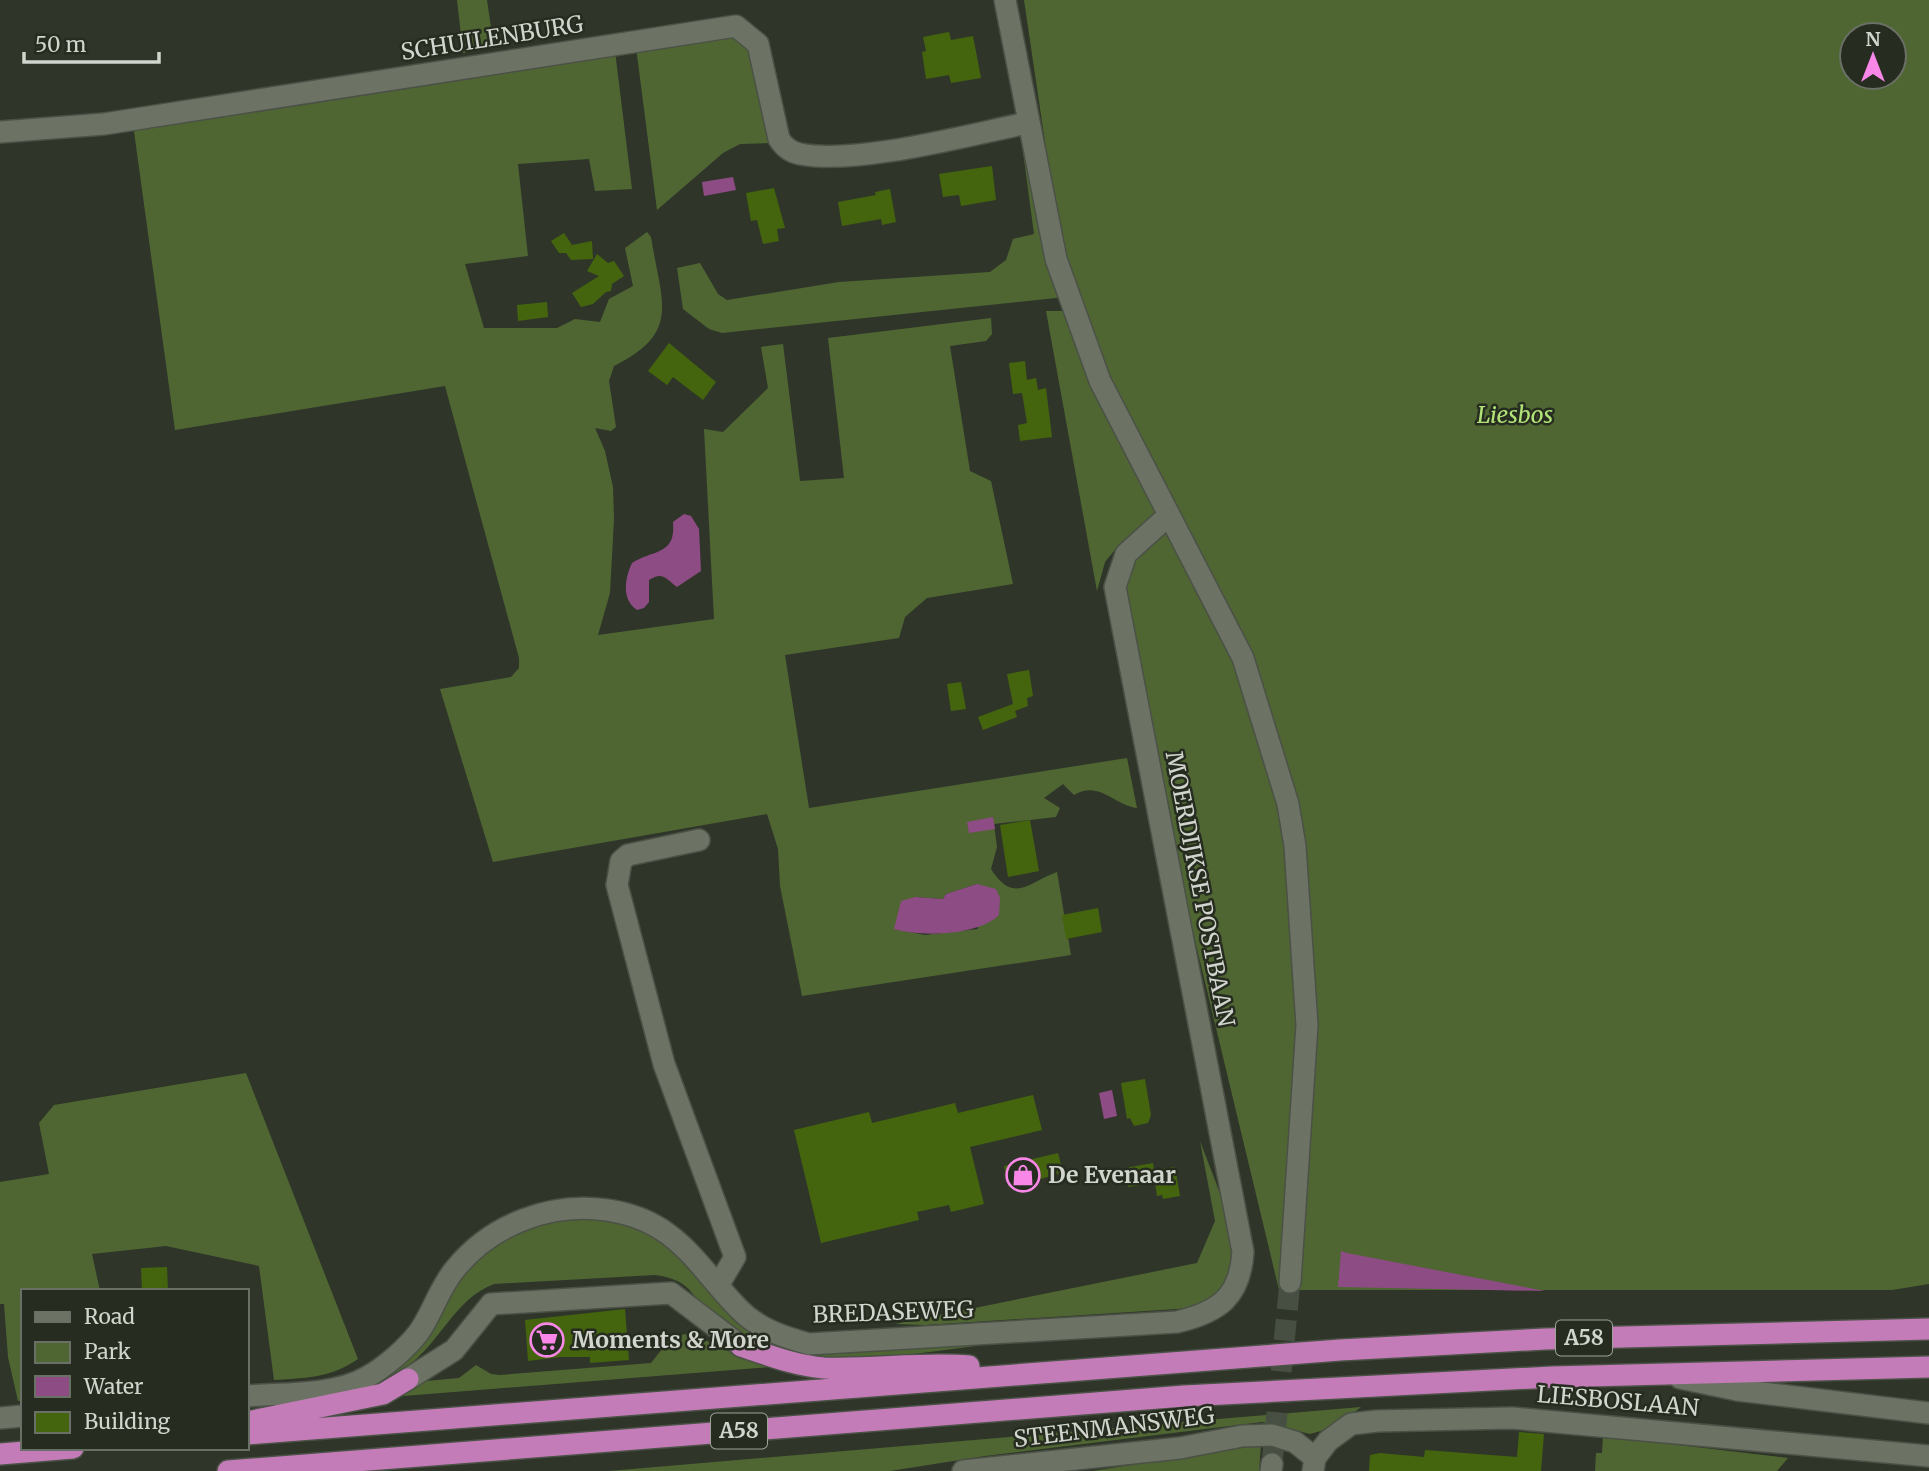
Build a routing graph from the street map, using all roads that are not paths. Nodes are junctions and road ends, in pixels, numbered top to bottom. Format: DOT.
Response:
graph roads {
  1 [pos="1005,0"];
  2 [pos="1027,124"];
  3 [pos="0,132"];
  4 [pos="1169,515"];
  5 [pos="699,840"];
  6 [pos="1290,1282"];
  7 [pos="719,1284"];
  8 [pos="1234,1292"];
  9 [pos="1929,1329"];
  10 [pos="741,1346"];
  11 [pos="1929,1367"];
  12 [pos="1027,1372"];
  13 [pos="1657,1374"];
  14 [pos="408,1379"];
  15 [pos="248,1396"];
  16 [pos="1929,1413"];
  17 [pos="21,1416"];
  18 [pos="0,1418"];
  19 [pos="248,1422"];
  20 [pos="248,1434"];
  21 [pos="49,1450"];
  22 [pos="0,1454"];
  23 [pos="1929,1456"];
  24 [pos="1314,1464"];
  25 [pos="290,1468"];
  26 [pos="228,1471"];
  27 [pos="963,1471"];
  1 -- 2 [label="street"];
  2 -- 3 [label="street, SCHUILENBURG"];
  2 -- 4 [label="street"];
  4 -- 6 [label="street"];
  4 -- 8 [label="street, MOERDIJKSE POSTBAAN"];
  5 -- 7 [label="street"];
  7 -- 8 [label="street, BREDASEWEG"];
  7 -- 15 [label="street, BREDASEWEG"];
  9 -- 12 [label="highway, A58"];
  10 -- 12 [label="highway, A58"];
  10 -- 14 [label="street, A58"];
  11 -- 13 [label="highway, A58"];
  12 -- 20 [label="highway, A58"];
  13 -- 16 [label="street, A58"];
  13 -- 25 [label="highway, A58"];
  14 -- 19 [label="highway, A58"];
  17 -- 18 [label="street"];
  21 -- 22 [label="highway"];
  23 -- 24 [label="street, LIESBOSLAAN"];
  24 -- 27 [label="street, STEENMANSWEG"];
  25 -- 26 [label="highway, A58"];
}
